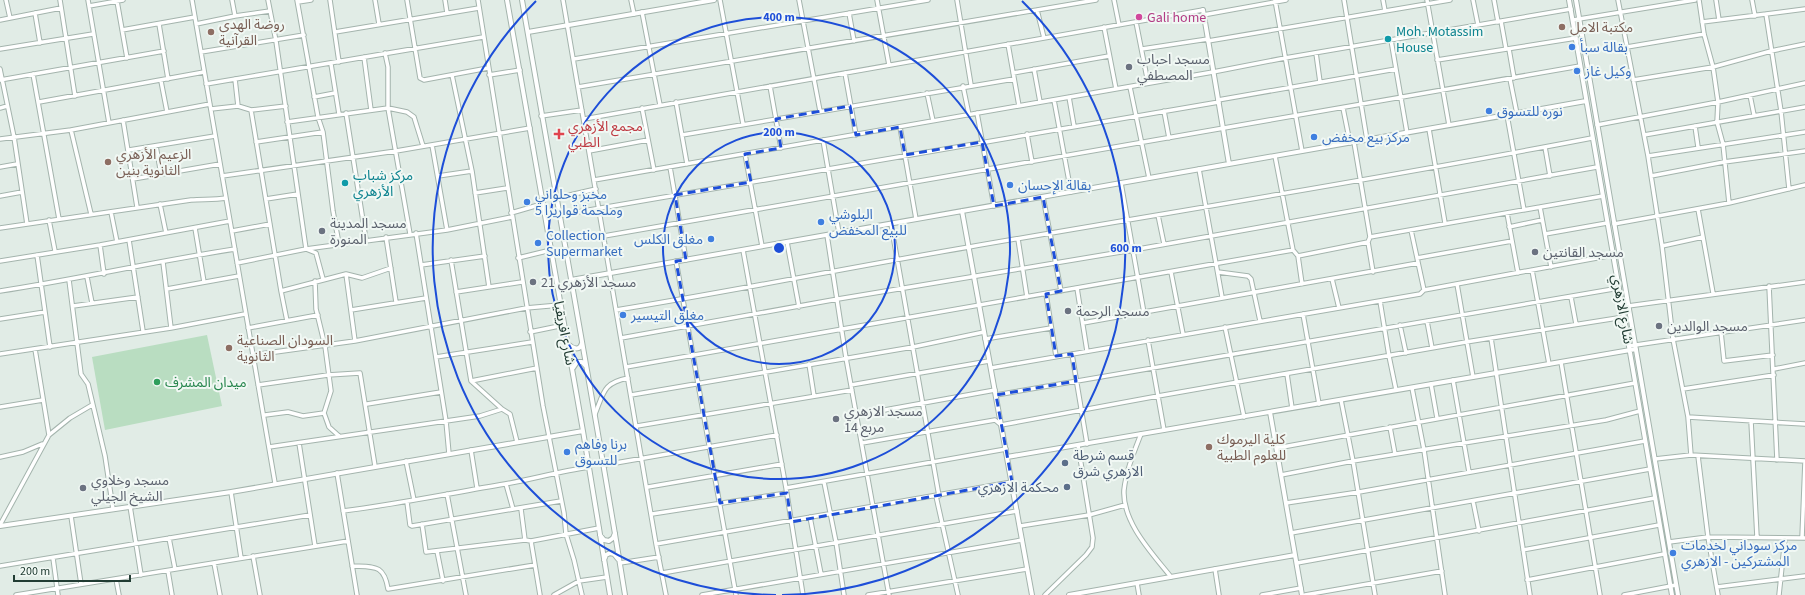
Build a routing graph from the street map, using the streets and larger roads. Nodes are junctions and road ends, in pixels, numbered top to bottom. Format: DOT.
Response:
graph roads {
  1 [pos="6,0"];
  2 [pos="60,0"];
  3 [pos="88,0"];
  4 [pos="123,0"];
  5 [pos="192,0"];
  6 [pos="232,0"];
  7 [pos="268,0"];
  8 [pos="311,0"];
  9 [pos="330,0"];
  10 [pos="375,0"];
  11 [pos="407,0"];
  12 [pos="445,0"];
  13 [pos="478,0"];
  14 [pos="507,0"];
  15 [pos="522,0"];
  16 [pos="564,0"];
  17 [pos="631,0"];
  18 [pos="714,0"];
  19 [pos="720,0"];
  20 [pos="799,0"];
  21 [pos="877,0"];
  22 [pos="928,0"];
  23 [pos="957,0"];
  24 [pos="1096,0"];
  25 [pos="1114,0"];
  26 [pos="1286,0"];
  27 [pos="1344,0"];
  28 [pos="1383,0"];
  29 [pos="1450,0"];
  30 [pos="1473,0"];
  31 [pos="1494,0"];
  32 [pos="1570,0"];
  33 [pos="1576,0"];
  34 [pos="1618,0"];
  35 [pos="1695,0"];
  36 [pos="1699,0"];
  37 [pos="1716,0"];
  38 [pos="1752,0"];
  39 [pos="117,1"];
  40 [pos="298,1"];
  41 [pos="700,1"];
  42 [pos="1275,1"];
  43 [pos="905,2"];
  44 [pos="1427,2"];
  45 [pos="89,6"];
  46 [pos="61,8"];
  47 [pos="479,8"];
  48 [pos="879,8"];
  49 [pos="1571,9"];
  50 [pos="1805,9"];
  51 [pos="1038,10"];
  52 [pos="270,11"];
  53 [pos="1385,11"];
  54 [pos="642,12"];
  55 [pos="35,13"];
  56 [pos="447,13"];
  57 [pos="849,13"];
  58 [pos="1203,13"];
  59 [pos="1621,13"];
  60 [pos="634,14"];
  61 [pos="1766,14"];
  62 [pos="235,16"];
  63 [pos="1755,16"];
  64 [pos="195,17"];
  65 [pos="1347,17"];
  66 [pos="10,18"];
  67 [pos="410,19"];
  68 [pos="1579,19"];
  69 [pos="0,20"];
  70 [pos="1573,20"];
  71 [pos="1719,20"];
  72 [pos="803,21"];
  73 [pos="1499,21"];
  74 [pos="1136,22"];
  75 [pos="1702,22"];
  76 [pos="961,23"];
  77 [pos="159,24"];
  78 [pos="196,24"];
  79 [pos="378,24"];
  80 [pos="568,25"];
  81 [pos="1119,25"];
  82 [pos="1478,25"];
  83 [pos="1104,27"];
  84 [pos="1280,28"];
  85 [pos="122,30"];
  86 [pos="335,32"];
  87 [pos="528,32"];
  88 [pos="1432,33"];
  89 [pos="93,34"];
  90 [pos="726,34"];
  91 [pos="1704,34"];
  92 [pos="304,36"];
  93 [pos="883,36"];
  94 [pos="483,37"];
  95 [pos="66,38"];
  96 [pos="1044,38"];
  97 [pos="1576,38"];
  98 [pos="854,40"];
  99 [pos="1208,40"];
  100 [pos="1391,40"];
  101 [pos="276,41"];
  102 [pos="40,42"];
  103 [pos="1008,44"];
  104 [pos="1805,44"];
  105 [pos="1351,46"];
  106 [pos="648,47"];
  107 [pos="1627,47"];
  108 [pos="415,48"];
  109 [pos="808,48"];
  110 [pos="0,49"];
  111 [pos="1142,49"];
  112 [pos="1508,49"];
  113 [pos="164,51"];
  114 [pos="1771,51"];
  115 [pos="201,52"];
  116 [pos="966,52"];
  117 [pos="385,53"];
  118 [pos="1316,53"];
  119 [pos="1109,56"];
  120 [pos="364,57"];
  121 [pos="127,58"];
  122 [pos="1285,58"];
  123 [pos="574,59"];
  124 [pos="1437,60"];
  125 [pos="731,61"];
  126 [pos="339,62"];
  127 [pos="98,64"];
  128 [pos="331,64"];
  129 [pos="889,65"];
  130 [pos="1580,66"];
  131 [pos="309,67"];
  132 [pos="1713,67"];
  133 [pos="72,68"];
  134 [pos="488,68"];
  135 [pos="0,69"];
  136 [pos="1034,69"];
  137 [pos="1396,69"];
  138 [pos="520,70"];
  139 [pos="204,72"];
  140 [pos="281,72"];
  141 [pos="1213,72"];
  142 [pos="845,73"];
  143 [pos="1013,73"];
  144 [pos="34,74"];
  145 [pos="654,74"];
  146 [pos="452,75"];
  147 [pos="489,75"];
  148 [pos="1356,76"];
  149 [pos="813,78"];
  150 [pos="1512,78"];
  151 [pos="1,79"];
  152 [pos="235,79"];
  153 [pos="1014,79"];
  154 [pos="168,80"];
  155 [pos="1633,80"];
  156 [pos="161,81"];
  157 [pos="1320,82"];
  158 [pos="1805,83"];
  159 [pos="206,84"];
  160 [pos="1148,84"];
  161 [pos="971,85"];
  162 [pos="770,86"];
  163 [pos="963,86"];
  164 [pos="578,87"];
  165 [pos="1130,87"];
  166 [pos="1290,87"];
  167 [pos="1116,89"];
  168 [pos="1777,89"];
  169 [pos="103,91"];
  170 [pos="1443,91"];
  171 [pos="737,92"];
  172 [pos="336,93"];
  173 [pos="927,93"];
  174 [pos="1750,95"];
  175 [pos="75,96"];
  176 [pos="314,97"];
  177 [pos="1069,97"];
  178 [pos="1401,98"];
  179 [pos="1054,100"];
  180 [pos="1218,101"];
  181 [pos="1586,101"];
  182 [pos="38,102"];
  183 [pos="676,102"];
  184 [pos="1040,102"];
  185 [pos="1718,102"];
  186 [pos="660,105"];
  187 [pos="1361,105"];
  188 [pos="7,106"];
  189 [pos="238,106"];
  190 [pos="286,106"];
  191 [pos="850,106"];
  192 [pos="1019,106"];
  193 [pos="1805,106"];
  194 [pos="210,107"];
  195 [pos="0,108"];
  196 [pos="388,108"];
  197 [pos="642,108"];
  198 [pos="1343,108"];
  199 [pos="251,110"];
  200 [pos="371,110"];
  201 [pos="582,110"];
  202 [pos="820,111"];
  203 [pos="1164,111"];
  204 [pos="1780,111"];
  205 [pos="167,112"];
  206 [pos="346,113"];
  207 [pos="339,114"];
  208 [pos="977,114"];
  209 [pos="1517,114"];
  210 [pos="969,115"];
  211 [pos="1507,115"];
  212 [pos="1754,115"];
  213 [pos="541,116"];
  214 [pos="1136,116"];
  215 [pos="318,117"];
  216 [pos="1296,117"];
  217 [pos="584,118"];
  218 [pos="1640,118"];
  219 [pos="776,119"];
  220 [pos="123,120"];
  221 [pos="933,121"];
  222 [pos="287,122"];
  223 [pos="1717,122"];
  224 [pos="109,123"];
  225 [pos="743,124"];
  226 [pos="1597,125"];
  227 [pos="1074,126"];
  228 [pos="1449,126"];
  229 [pos="1694,126"];
  230 [pos="900,127"];
  231 [pos="530,128"];
  232 [pos="1059,128"];
  233 [pos="1223,129"];
  234 [pos="1429,129"];
  235 [pos="71,130"];
  236 [pos="323,132"];
  237 [pos="1805,132"];
  238 [pos="1407,133"];
  239 [pos="44,134"];
  240 [pos="499,134"];
  241 [pos="1027,134"];
  242 [pos="682,135"];
  243 [pos="856,135"];
  244 [pos="1644,135"];
  245 [pos="1783,135"];
  246 [pos="215,136"];
  247 [pos="289,136"];
  248 [pos="14,137"];
  249 [pos="1169,138"];
  250 [pos="1592,138"];
  251 [pos="0,139"];
  252 [pos="465,139"];
  253 [pos="648,140"];
  254 [pos="823,140"];
  255 [pos="1367,140"];
  256 [pos="256,142"];
  257 [pos="982,142"];
  258 [pos="1142,143"];
  259 [pos="1352,143"];
  260 [pos="432,144"];
  261 [pos="1722,144"];
  262 [pos="156,146"];
  263 [pos="423,146"];
  264 [pos="1545,147"];
  265 [pos="1698,147"];
  266 [pos="781,148"];
  267 [pos="129,150"];
  268 [pos="1805,150"];
  269 [pos="396,151"];
  270 [pos="589,151"];
  271 [pos="1302,151"];
  272 [pos="1514,153"];
  273 [pos="1785,153"];
  274 [pos="746,154"];
  275 [pos="905,155"];
  276 [pos="1064,156"];
  277 [pos="1275,156"];
  278 [pos="1648,156"];
  279 [pos="354,158"];
  280 [pos="326,161"];
  281 [pos="1032,162"];
  282 [pos="1724,162"];
  283 [pos="17,164"];
  284 [pos="220,164"];
  285 [pos="687,164"];
  286 [pos="1229,164"];
  287 [pos="294,166"];
  288 [pos="0,167"];
  289 [pos="670,167"];
  290 [pos="1436,167"];
  291 [pos="1597,167"];
  292 [pos="828,168"];
  293 [pos="987,169"];
  294 [pos="472,170"];
  295 [pos="654,170"];
  296 [pos="1199,170"];
  297 [pos="261,171"];
  298 [pos="161,174"];
  299 [pos="222,176"];
  300 [pos="438,176"];
  301 [pos="1550,176"];
  302 [pos="1651,176"];
  303 [pos="1149,178"];
  304 [pos="133,179"];
  305 [pos="1360,179"];
  306 [pos="594,180"];
  307 [pos="1519,181"];
  308 [pos="751,182"];
  309 [pos="910,183"];
  310 [pos="1121,183"];
  311 [pos="1805,185"];
  312 [pos="507,188"];
  313 [pos="596,189"];
  314 [pos="1789,189"];
  315 [pos="22,192"];
  316 [pos="1071,192"];
  317 [pos="475,193"];
  318 [pos="298,194"];
  319 [pos="1282,194"];
  320 [pos="675,195"];
  321 [pos="1441,195"];
  322 [pos="0,196"];
  323 [pos="833,196"];
  324 [pos="1603,196"];
  325 [pos="1043,197"];
  326 [pos="226,198"];
  327 [pos="557,198"];
  328 [pos="266,199"];
  329 [pos="1729,202"];
  330 [pos="160,204"];
  331 [pos="542,204"];
  332 [pos="994,206"];
  333 [pos="1206,207"];
  334 [pos="1540,207"];
  335 [pos="137,208"];
  336 [pos="599,208"];
  337 [pos="756,209"];
  338 [pos="1698,209"];
  339 [pos="1364,210"];
  340 [pos="1524,210"];
  341 [pos="962,211"];
  342 [pos="111,212"];
  343 [pos="511,213"];
  344 [pos="1507,213"];
  345 [pos="91,214"];
  346 [pos="560,215"];
  347 [pos="1158,215"];
  348 [pos="1657,216"];
  349 [pos="512,218"];
  350 [pos="59,219"];
  351 [pos="916,219"];
  352 [pos="49,220"];
  353 [pos="1542,220"];
  354 [pos="230,221"];
  355 [pos="1128,221"];
  356 [pos="1288,222"];
  357 [pos="480,223"];
  358 [pos="680,223"];
  359 [pos="1607,223"];
  360 [pos="27,224"];
  361 [pos="270,224"];
  362 [pos="891,224"];
  363 [pos="1445,224"];
  364 [pos="1614,224"];
  365 [pos="1509,227"];
  366 [pos="0,228"];
  367 [pos="195,228"];
  368 [pos="447,230"];
  369 [pos="1411,230"];
  370 [pos="232,231"];
  371 [pos="166,233"];
  372 [pos="416,233"];
  373 [pos="839,233"];
  374 [pos="410,234"];
  375 [pos="1050,234"];
  376 [pos="1545,234"];
  377 [pos="827,235"];
  378 [pos="1211,235"];
  379 [pos="604,236"];
  380 [pos="386,237"];
  381 [pos="1370,237"];
  382 [pos="1703,237"];
  383 [pos="1018,239"];
  384 [pos="129,240"];
  385 [pos="366,240"];
  386 [pos="1512,241"];
  387 [pos="117,242"];
  388 [pos="786,242"];
  389 [pos="1368,242"];
  390 [pos="339,244"];
  391 [pos="1164,244"];
  392 [pos="100,245"];
  393 [pos="762,246"];
  394 [pos="1662,246"];
  395 [pos="968,247"];
  396 [pos="235,249"];
  397 [pos="306,249"];
  398 [pos="551,250"];
  399 [pos="743,250"];
  400 [pos="1134,250"];
  401 [pos="1293,250"];
  402 [pos="55,251"];
  403 [pos="198,254"];
  404 [pos="37,255"];
  405 [pos="276,255"];
  406 [pos="1613,255"];
  407 [pos="485,256"];
  408 [pos="1298,256"];
  409 [pos="518,258"];
  410 [pos="1417,258"];
  411 [pos="451,260"];
  412 [pos="686,260"];
  413 [pos="898,260"];
  414 [pos="0,261"];
  415 [pos="676,261"];
  416 [pos="163,262"];
  417 [pos="237,263"];
  418 [pos="1056,263"];
  419 [pos="1418,263"];
  420 [pos="1216,264"];
  421 [pos="421,265"];
  422 [pos="134,267"];
  423 [pos="1551,267"];
  424 [pos="391,268"];
  425 [pos="1023,268"];
  426 [pos="1532,270"];
  427 [pos="833,272"];
  428 [pos="1171,272"];
  429 [pos="1218,272"];
  430 [pos="1374,272"];
  431 [pos="610,273"];
  432 [pos="1518,273"];
  433 [pos="104,274"];
  434 [pos="346,274"];
  435 [pos="239,276"];
  436 [pos="87,277"];
  437 [pos="974,277"];
  438 [pos="793,278"];
  439 [pos="1137,278"];
  440 [pos="1332,279"];
  441 [pos="69,280"];
  442 [pos="324,280"];
  443 [pos="571,280"];
  444 [pos="315,281"];
  445 [pos="204,282"];
  446 [pos="522,282"];
  447 [pos="1805,282"];
  448 [pos="1302,284"];
  449 [pos="1457,284"];
  450 [pos="42,285"];
  451 [pos="489,286"];
  452 [pos="1769,286"];
  453 [pos="750,287"];
  454 [pos="902,288"];
  455 [pos="1077,288"];
  456 [pos="1619,288"];
  457 [pos="167,289"];
  458 [pos="1424,290"];
  459 [pos="0,291"];
  460 [pos="281,291"];
  461 [pos="1061,291"];
  462 [pos="456,292"];
  463 [pos="1254,292"];
  464 [pos="1713,293"];
  465 [pos="1046,294"];
  466 [pos="138,297"];
  467 [pos="1027,297"];
  468 [pos="1222,297"];
  469 [pos="1570,297"];
  470 [pos="426,298"];
  471 [pos="683,299"];
  472 [pos="838,299"];
  473 [pos="1668,300"];
  474 [pos="1380,301"];
  475 [pos="396,302"];
  476 [pos="1537,302"];
  477 [pos="92,303"];
  478 [pos="560,305"];
  479 [pos="979,305"];
  480 [pos="73,306"];
  481 [pos="1177,306"];
  482 [pos="1628,306"];
  483 [pos="799,307"];
  484 [pos="526,308"];
  485 [pos="1339,308"];
  486 [pos="351,310"];
  487 [pos="616,310"];
  488 [pos="45,312"];
  489 [pos="1144,313"];
  490 [pos="245,314"];
  491 [pos="755,314"];
  492 [pos="1304,314"];
  493 [pos="318,315"];
  494 [pos="1462,315"];
  495 [pos="907,318"];
  496 [pos="1624,318"];
  497 [pos="0,319"];
  498 [pos="1805,320"];
  499 [pos="287,321"];
  500 [pos="461,321"];
  501 [pos="1260,321"];
  502 [pos="1427,321"];
  503 [pos="1083,323"];
  504 [pos="1576,324"];
  505 [pos="564,325"];
  506 [pos="1400,325"];
  507 [pos="1772,325"];
  508 [pos="432,326"];
  509 [pos="687,326"];
  510 [pos="1225,327"];
  511 [pos="171,328"];
  512 [pos="248,328"];
  513 [pos="1051,328"];
  514 [pos="1384,328"];
  515 [pos="842,329"];
  516 [pos="1542,330"];
  517 [pos="143,331"];
  518 [pos="530,332"];
  519 [pos="984,332"];
  520 [pos="1721,332"];
  521 [pos="1182,334"];
  522 [pos="621,338"];
  523 [pos="1491,338"];
  524 [pos="986,339"];
  525 [pos="1673,339"];
  526 [pos="1148,340"];
  527 [pos="355,341"];
  528 [pos="1308,341"];
  529 [pos="76,342"];
  530 [pos="532,342"];
  531 [pos="582,342"];
  532 [pos="1466,342"];
  533 [pos="568,343"];
  534 [pos="760,344"];
  535 [pos="325,346"];
  536 [pos="50,347"];
  537 [pos="913,347"];
  538 [pos="1630,347"];
  539 [pos="1636,347"];
  540 [pos="1432,348"];
  541 [pos="35,350"];
  542 [pos="1087,351"];
  543 [pos="466,352"];
  544 [pos="1406,353"];
  545 [pos="0,354"];
  546 [pos="1072,354"];
  547 [pos="1230,354"];
  548 [pos="253,355"];
  549 [pos="1773,355"];
  550 [pos="693,356"];
  551 [pos="1056,356"];
  552 [pos="1389,356"];
  553 [pos="436,357"];
  554 [pos="846,358"];
  555 [pos="990,361"];
  556 [pos="1562,362"];
  557 [pos="1805,363"];
  558 [pos="809,364"];
  559 [pos="1549,364"];
  560 [pos="626,367"];
  561 [pos="536,368"];
  562 [pos="587,368"];
  563 [pos="991,368"];
  564 [pos="1154,368"];
  565 [pos="1313,369"];
  566 [pos="1774,369"];
  567 [pos="572,371"];
  568 [pos="765,371"];
  569 [pos="1497,373"];
  570 [pos="328,374"];
  571 [pos="918,374"];
  572 [pos="1287,374"];
  573 [pos="1774,375"];
  574 [pos="1473,377"];
  575 [pos="628,378"];
  576 [pos="1453,380"];
  577 [pos="471,381"];
  578 [pos="1076,381"];
  579 [pos="1236,382"];
  580 [pos="1635,383"];
  581 [pos="698,384"];
  582 [pos="1432,384"];
  583 [pos="258,385"];
  584 [pos="852,385"];
  585 [pos="1412,388"];
  586 [pos="1683,389"];
  587 [pos="852,390"];
  588 [pos="995,390"];
  589 [pos="1396,390"];
  590 [pos="441,392"];
  591 [pos="631,395"];
  592 [pos="996,395"];
  593 [pos="1567,395"];
  594 [pos="814,396"];
  595 [pos="1158,396"];
  596 [pos="43,400"];
  597 [pos="1341,400"];
  598 [pos="923,402"];
  599 [pos="367,404"];
  600 [pos="771,404"];
  601 [pos="1319,404"];
  602 [pos="92,405"];
  603 [pos="1502,406"];
  604 [pos="0,407"];
  605 [pos="1292,408"];
  606 [pos="502,409"];
  607 [pos="1081,410"];
  608 [pos="1640,411"];
  609 [pos="1270,412"];
  610 [pos="324,413"];
  611 [pos="595,414"];
  612 [pos="1459,414"];
  613 [pos="703,415"];
  614 [pos="857,415"];
  615 [pos="264,416"];
  616 [pos="1244,417"];
  617 [pos="1437,418"];
  618 [pos="1688,418"];
  619 [pos="446,421"];
  620 [pos="1751,421"];
  621 [pos="1418,422"];
  622 [pos="1776,423"];
  623 [pos="1805,424"];
  624 [pos="1001,425"];
  625 [pos="1572,425"];
  626 [pos="637,426"];
  627 [pos="1390,427"];
  628 [pos="1164,430"];
  629 [pos="583,431"];
  630 [pos="370,432"];
  631 [pos="928,432"];
  632 [pos="1141,434"];
  633 [pos="49,435"];
  634 [pos="776,435"];
  635 [pos="1347,435"];
  636 [pos="339,436"];
  637 [pos="1505,436"];
  638 [pos="549,437"];
  639 [pos="1645,441"];
  640 [pos="298,442"];
  641 [pos="517,442"];
  642 [pos="1464,443"];
  643 [pos="43,444"];
  644 [pos="862,444"];
  645 [pos="1087,444"];
  646 [pos="1078,445"];
  647 [pos="709,446"];
  648 [pos="269,447"];
  649 [pos="1276,448"];
  650 [pos="1006,449"];
  651 [pos="471,450"];
  652 [pos="1424,450"];
  653 [pos="1577,453"];
  654 [pos="449,454"];
  655 [pos="1395,454"];
  656 [pos="1692,456"];
  657 [pos="1698,456"];
  658 [pos="0,457"];
  659 [pos="1007,457"];
  660 [pos="642,458"];
  661 [pos="1753,458"];
  662 [pos="1655,459"];
  663 [pos="1777,460"];
  664 [pos="406,461"];
  665 [pos="1354,461"];
  666 [pos="1805,461"];
  667 [pos="933,463"];
  668 [pos="782,464"];
  669 [pos="604,465"];
  670 [pos="1510,465"];
  671 [pos="376,466"];
  672 [pos="589,467"];
  673 [pos="1650,469"];
  674 [pos="555,472"];
  675 [pos="1469,472"];
  676 [pos="337,473"];
  677 [pos="715,475"];
  678 [pos="868,475"];
  679 [pos="1281,475"];
  680 [pos="304,478"];
  681 [pos="1428,479"];
  682 [pos="824,482"];
  683 [pos="1012,482"];
  684 [pos="1582,482"];
  685 [pos="275,483"];
  686 [pos="506,484"];
  687 [pos="648,487"];
  688 [pos="477,488"];
  689 [pos="786,488"];
  690 [pos="231,492"];
  691 [pos="1358,492"];
  692 [pos="787,493"];
  693 [pos="447,494"];
  694 [pos="1514,494"];
  695 [pos="938,496"];
  696 [pos="1655,498"];
  697 [pos="414,500"];
  698 [pos="561,501"];
  699 [pos="1473,501"];
  700 [pos="407,502"];
  701 [pos="720,503"];
  702 [pos="1286,503"];
  703 [pos="1126,505"];
  704 [pos="130,506"];
  705 [pos="873,506"];
  706 [pos="1433,506"];
  707 [pos="113,509"];
  708 [pos="513,509"];
  709 [pos="521,509"];
  710 [pos="1586,510"];
  711 [pos="343,511"];
  712 [pos="1017,511"];
  713 [pos="652,514"];
  714 [pos="829,514"];
  715 [pos="310,515"];
  716 [pos="1089,515"];
  717 [pos="71,516"];
  718 [pos="810,517"];
  719 [pos="1804,518"];
  720 [pos="1363,519"];
  721 [pos="451,520"];
  722 [pos="791,522"];
  723 [pos="943,523"];
  724 [pos="1519,523"];
  725 [pos="422,524"];
  726 [pos="1660,525"];
  727 [pos="0,526"];
  728 [pos="1020,526"];
  729 [pos="236,527"];
  730 [pos="599,530"];
  731 [pos="1479,531"];
  732 [pos="615,532"];
  733 [pos="725,532"];
  734 [pos="1291,533"];
  735 [pos="566,534"];
  736 [pos="879,535"];
  737 [pos="1708,536"];
  738 [pos="1757,537"];
  739 [pos="169,538"];
  740 [pos="1436,538"];
  741 [pos="1591,538"];
  742 [pos="1785,538"];
  743 [pos="1804,538"];
  744 [pos="525,540"];
  745 [pos="1022,540"];
  746 [pos="348,541"];
  747 [pos="531,541"];
  748 [pos="836,542"];
  749 [pos="1669,542"];
  750 [pos="138,543"];
  751 [pos="656,544"];
  752 [pos="315,546"];
  753 [pos="815,546"];
  754 [pos="456,548"];
  755 [pos="796,549"];
  756 [pos="437,550"];
  757 [pos="1368,550"];
  758 [pos="1523,550"];
  759 [pos="950,552"];
  760 [pos="76,554"];
  761 [pos="1664,554"];
  762 [pos="1295,555"];
  763 [pos="253,556"];
  764 [pos="659,557"];
  765 [pos="53,558"];
  766 [pos="241,558"];
  767 [pos="730,561"];
  768 [pos="620,562"];
  769 [pos="214,563"];
  770 [pos="604,563"];
  771 [pos="883,563"];
  772 [pos="1297,563"];
  773 [pos="536,565"];
  774 [pos="0,566"];
  775 [pos="352,566"];
  776 [pos="1596,568"];
  777 [pos="1027,569"];
  778 [pos="1215,569"];
  779 [pos="175,570"];
  780 [pos="168,571"];
  781 [pos="841,571"];
  782 [pos="1442,571"];
  783 [pos="662,573"];
  784 [pos="821,574"];
  785 [pos="141,575"];
  786 [pos="1805,576"];
  787 [pos="463,577"];
  788 [pos="607,577"];
  789 [pos="1171,577"];
  790 [pos="800,578"];
  791 [pos="116,579"];
  792 [pos="1781,579"];
  793 [pos="1527,580"];
  794 [pos="443,581"];
  795 [pos="955,581"];
  796 [pos="579,582"];
  797 [pos="1373,582"];
  798 [pos="1137,583"];
  799 [pos="82,584"];
  800 [pos="1670,585"];
  801 [pos="1676,585"];
  802 [pos="1717,586"];
  803 [pos="57,588"];
  804 [pos="1301,588"];
  805 [pos="388,589"];
  806 [pos="735,589"];
  807 [pos="888,593"];
  808 [pos="16,595"];
  809 [pos="58,595"];
  810 [pos="118,595"];
  811 [pos="172,595"];
  812 [pos="220,595"];
  813 [pos="260,595"];
  814 [pos="357,595"];
  815 [pos="389,595"];
  816 [pos="466,595"];
  817 [pos="540,595"];
  818 [pos="554,595"];
  819 [pos="582,595"];
  820 [pos="610,595"];
  821 [pos="625,595"];
  822 [pos="666,595"];
  823 [pos="702,595"];
  824 [pos="736,595"];
  825 [pos="803,595"];
  826 [pos="844,595"];
  827 [pos="868,595"];
  828 [pos="958,595"];
  829 [pos="1032,595"];
  830 [pos="1045,595"];
  831 [pos="1069,595"];
  832 [pos="1139,595"];
  833 [pos="1219,595"];
  834 [pos="1262,595"];
  835 [pos="1304,595"];
  836 [pos="1375,595"];
  837 [pos="1445,595"];
  838 [pos="1530,595"];
  839 [pos="1600,595"];
  840 [pos="1624,595"];
  841 [pos="1672,595"];
  842 [pos="1678,595"];
  843 [pos="1718,595"];
  844 [pos="1779,595"];
  1 -- 66 [label="street"];
  2 -- 46 [label="street"];
  3 -- 45 [label="street"];
  4 -- 39 [label="street"];
  5 -- 64 [label="street"];
  6 -- 62 [label="street"];
  7 -- 52 [label="street"];
  8 -- 40 [label="street"];
  9 -- 86 [label="street"];
  10 -- 79 [label="street"];
  11 -- 67 [label="street"];
  12 -- 56 [label="street"];
  13 -- 47 [label="street"];
  14 -- 138 [label="street, شارع افريقيا"];
  15 -- 87 [label="street, شارع افريقيا"];
  16 -- 80 [label="street"];
  17 -- 60 [label="street"];
  18 -- 41 [label="street"];
  19 -- 90 [label="street"];
  20 -- 72 [label="street"];
  21 -- 48 [label="street"];
  22 -- 43 [label="street"];
  23 -- 76 [label="street"];
  24 -- 51 [label="street"];
  25 -- 81 [label="street"];
  26 -- 42 [label="street"];
  27 -- 65 [label="street"];
  28 -- 53 [label="street"];
  29 -- 44 [label="street"];
  30 -- 82 [label="street"];
  31 -- 73 [label="street"];
  32 -- 49 [label="street, شارع الازهري"];
  33 -- 68 [label="street, شارع الازهري"];
  34 -- 59 [label="street"];
  35 -- 59 [label="street"];
  36 -- 75 [label="street"];
  37 -- 71 [label="street"];
  38 -- 63 [label="street"];
  39 -- 45 [label="street"];
  39 -- 85 [label="street"];
  40 -- 92 [label="street"];
  41 -- 54 [label="street"];
  42 -- 58 [label="street"];
  42 -- 84 [label="street"];
  43 -- 48 [label="street"];
  44 -- 53 [label="street"];
  44 -- 88 [label="street"];
  45 -- 89 [label="street"];
  46 -- 55 [label="street"];
  46 -- 95 [label="street"];
  47 -- 56 [label="street"];
  47 -- 94 [label="street"];
  48 -- 57 [label="street"];
  48 -- 93 [label="street"];
  49 -- 70 [label="street, شارع الازهري"];
  49 -- 73 [label="street"];
  50 -- 61 [label="street"];
  51 -- 76 [label="street"];
  51 -- 96 [label="street"];
  52 -- 62 [label="street"];
  52 -- 101 [label="street"];
  53 -- 65 [label="street"];
  54 -- 60 [label="street"];
  54 -- 106 [label="street"];
  55 -- 66 [label="street"];
  55 -- 102 [label="street"];
  56 -- 67 [label="street"];
  57 -- 72 [label="street"];
  57 -- 98 [label="street"];
  58 -- 74 [label="street"];
  58 -- 99 [label="street"];
  59 -- 68 [label="street"];
  59 -- 107 [label="street"];
  60 -- 80 [label="street"];
  61 -- 63 [label="street"];
  61 -- 114 [label="street"];
  62 -- 78 [label="street"];
  63 -- 71 [label="street"];
  64 -- 77 [label="street"];
  64 -- 78 [label="street"];
  65 -- 84 [label="street"];
  65 -- 105 [label="street"];
  66 -- 69 [label="street"];
  67 -- 79 [label="street"];
  67 -- 108 [label="street"];
  68 -- 70 [label="street"];
  68 -- 226 [label="street, شارع الازهري"];
  70 -- 97 [label="street, شارع الازهري"];
  71 -- 75 [label="street"];
  72 -- 90 [label="street"];
  72 -- 109 [label="street"];
  73 -- 82 [label="street"];
  73 -- 112 [label="street"];
  74 -- 81 [label="street"];
  74 -- 111 [label="street"];
  75 -- 91 [label="street"];
  76 -- 93 [label="street"];
  76 -- 116 [label="street"];
  77 -- 85 [label="street"];
  77 -- 113 [label="street"];
  78 -- 115 [label="street"];
  79 -- 86 [label="street"];
  80 -- 87 [label="street"];
  80 -- 123 [label="street"];
  81 -- 83 [label="street"];
  82 -- 88 [label="street"];
  83 -- 96 [label="street"];
  83 -- 119 [label="street"];
  84 -- 99 [label="street"];
  84 -- 122 [label="street"];
  85 -- 121 [label="street"];
  86 -- 126 [label="street"];
  87 -- 213 [label="street, شارع افريقيا"];
  88 -- 100 [label="street"];
  88 -- 124 [label="street"];
  89 -- 95 [label="street"];
  89 -- 127 [label="street"];
  90 -- 106 [label="street"];
  90 -- 125 [label="street"];
  91 -- 107 [label="street"];
  91 -- 132 [label="street"];
  92 -- 101 [label="street"];
  92 -- 131 [label="street"];
  93 -- 98 [label="street"];
  93 -- 129 [label="street"];
  94 -- 108 [label="street"];
  94 -- 134 [label="street"];
  95 -- 102 [label="street"];
  95 -- 133 [label="street"];
  96 -- 103 [label="street"];
  97 -- 112 [label="street"];
  97 -- 130 [label="street, شارع الازهري"];
  98 -- 109 [label="street"];
  99 -- 111 [label="street"];
  99 -- 141 [label="street"];
  100 -- 105 [label="street"];
  100 -- 137 [label="street"];
  101 -- 115 [label="street"];
  101 -- 140 [label="street"];
  102 -- 110 [label="street"];
  103 -- 116 [label="street"];
  103 -- 143 [label="street"];
  104 -- 114 [label="street"];
  105 -- 118 [label="street"];
  105 -- 148 [label="street"];
  106 -- 123 [label="street"];
  106 -- 145 [label="street"];
  107 -- 155 [label="street"];
  108 -- 117 [label="street"];
  108 -- 146 [label="street"];
  109 -- 125 [label="street"];
  109 -- 149 [label="street"];
  111 -- 160 [label="street"];
  112 -- 124 [label="street"];
  112 -- 150 [label="street"];
  113 -- 121 [label="street"];
  113 -- 154 [label="street"];
  114 -- 132 [label="street"];
  114 -- 168 [label="street"];
  115 -- 139 [label="street"];
  116 -- 129 [label="street"];
  116 -- 161 [label="street"];
  117 -- 120 [label="street"];
  117 -- 196 [label="street"];
  118 -- 122 [label="street"];
  118 -- 157 [label="street"];
  119 -- 136 [label="street"];
  119 -- 167 [label="street"];
  120 -- 126 [label="street"];
  120 -- 200 [label="street"];
  121 -- 127 [label="street"];
  122 -- 141 [label="street"];
  122 -- 166 [label="street"];
  123 -- 164 [label="street"];
  124 -- 170 [label="street"];
  125 -- 145 [label="street"];
  125 -- 171 [label="street"];
  126 -- 128 [label="street"];
  127 -- 133 [label="street"];
  127 -- 169 [label="street"];
  128 -- 131 [label="street"];
  128 -- 172 [label="street"];
  129 -- 142 [label="street"];
  130 -- 150 [label="street"];
  130 -- 181 [label="street, شارع الازهري"];
  131 -- 140 [label="street"];
  131 -- 176 [label="street"];
  132 -- 155 [label="street"];
  132 -- 185 [label="street"];
  133 -- 144 [label="street"];
  133 -- 175 [label="street"];
  134 -- 146 [label="street"];
  134 -- 147 [label="street"];
  135 -- 151 [label="street"];
  136 -- 143 [label="street"];
  136 -- 184 [label="street"];
  137 -- 148 [label="street"];
  137 -- 178 [label="street"];
  138 -- 147 [label="street"];
  138 -- 231 [label="street, شارع افريقيا"];
  139 -- 154 [label="street"];
  139 -- 159 [label="street"];
  140 -- 152 [label="street"];
  140 -- 190 [label="street"];
  141 -- 160 [label="street"];
  141 -- 180 [label="street"];
  142 -- 149 [label="street"];
  142 -- 191 [label="street"];
  143 -- 153 [label="street"];
  144 -- 151 [label="street"];
  144 -- 182 [label="street"];
  145 -- 164 [label="street"];
  145 -- 186 [label="street"];
  146 -- 252 [label="street"];
  147 -- 240 [label="street"];
  148 -- 157 [label="street"];
  148 -- 187 [label="street"];
  149 -- 162 [label="street"];
  149 -- 202 [label="street"];
  150 -- 170 [label="street"];
  150 -- 209 [label="street"];
  151 -- 188 [label="street"];
  152 -- 159 [label="street"];
  152 -- 189 [label="street"];
  153 -- 161 [label="street"];
  153 -- 192 [label="street"];
  154 -- 156 [label="street"];
  155 -- 218 [label="street"];
  156 -- 169 [label="street"];
  156 -- 205 [label="street"];
  157 -- 166 [label="street"];
  158 -- 168 [label="street"];
  159 -- 194 [label="street"];
  160 -- 165 [label="street"];
  161 -- 163 [label="street"];
  162 -- 171 [label="street"];
  162 -- 219 [label="street"];
  163 -- 173 [label="street"];
  163 -- 210 [label="street"];
  164 -- 201 [label="street"];
  165 -- 167 [label="street"];
  165 -- 214 [label="street"];
  166 -- 180 [label="street"];
  166 -- 216 [label="street"];
  167 -- 177 [label="street"];
  168 -- 174 [label="street"];
  168 -- 204 [label="street"];
  169 -- 175 [label="street"];
  169 -- 224 [label="street"];
  170 -- 178 [label="street"];
  170 -- 228 [label="street"];
  171 -- 183 [label="street"];
  171 -- 225 [label="street"];
  172 -- 176 [label="street"];
  172 -- 207 [label="street"];
  173 -- 191 [label="street"];
  173 -- 221 [label="street"];
  174 -- 185 [label="street"];
  174 -- 212 [label="street"];
  175 -- 182 [label="street"];
  176 -- 215 [label="street"];
  177 -- 179 [label="street"];
  177 -- 227 [label="street"];
  178 -- 187 [label="street"];
  178 -- 238 [label="street"];
  179 -- 184 [label="street"];
  179 -- 232 [label="street"];
  180 -- 203 [label="street"];
  180 -- 233 [label="street"];
  181 -- 209 [label="street"];
  181 -- 250 [label="street, شارع الازهري"];
  182 -- 239 [label="street"];
  183 -- 186 [label="street"];
  183 -- 242 [label="street"];
  184 -- 192 [label="street"];
  185 -- 218 [label="street"];
  185 -- 223 [label="street"];
  186 -- 197 [label="street"];
  187 -- 198 [label="street"];
  187 -- 255 [label="street"];
  188 -- 195 [label="street"];
  188 -- 248 [label="street"];
  189 -- 194 [label="street"];
  189 -- 199 [label="street"];
  190 -- 199 [label="street"];
  190 -- 222 [label="street"];
  191 -- 202 [label="street"];
  191 -- 243 [label="street"];
  192 -- 208 [label="street"];
  193 -- 204 [label="street"];
  194 -- 205 [label="street"];
  194 -- 246 [label="street"];
  196 -- 200 [label="street"];
  196 -- 263 [label="street"];
  196 -- 269 [label="street"];
  197 -- 217 [label="street"];
  197 -- 253 [label="street"];
  198 -- 216 [label="street"];
  198 -- 259 [label="street"];
  199 -- 256 [label="street"];
  200 -- 206 [label="street"];
  201 -- 213 [label="street"];
  201 -- 217 [label="street"];
  202 -- 219 [label="street"];
  203 -- 214 [label="street"];
  203 -- 249 [label="street"];
  204 -- 212 [label="street"];
  204 -- 245 [label="street"];
  205 -- 220 [label="street"];
  206 -- 207 [label="street"];
  206 -- 279 [label="street"];
  207 -- 215 [label="street"];
  208 -- 210 [label="street"];
  208 -- 257 [label="street"];
  209 -- 211 [label="street"];
  210 -- 221 [label="street"];
  211 -- 228 [label="street"];
  211 -- 272 [label="street"];
  212 -- 223 [label="street"];
  213 -- 327 [label="street, شارع افريقيا"];
  214 -- 227 [label="street"];
  214 -- 258 [label="street"];
  215 -- 222 [label="street"];
  215 -- 236 [label="street"];
  216 -- 233 [label="street"];
  216 -- 271 [label="street"];
  217 -- 270 [label="street"];
  218 -- 226 [label="street"];
  218 -- 244 [label="street"];
  219 -- 225 [label="street"];
  219 -- 266 [label="street"];
  220 -- 224 [label="street"];
  220 -- 267 [label="street"];
  221 -- 230 [label="street"];
  222 -- 247 [label="street"];
  223 -- 229 [label="street"];
  223 -- 261 [label="street"];
  224 -- 235 [label="street"];
  225 -- 242 [label="street"];
  226 -- 364 [label="street, شارع الازهري"];
  227 -- 232 [label="street"];
  228 -- 234 [label="street"];
  229 -- 244 [label="street"];
  229 -- 265 [label="street"];
  230 -- 243 [label="street"];
  230 -- 275 [label="street"];
  231 -- 240 [label="street"];
  231 -- 331 [label="street, شارع افريقيا"];
  232 -- 241 [label="street"];
  232 -- 276 [label="street"];
  233 -- 249 [label="street"];
  233 -- 286 [label="street"];
  234 -- 238 [label="street"];
  234 -- 290 [label="street"];
  235 -- 239 [label="street"];
  235 -- 345 [label="street"];
  236 -- 247 [label="street"];
  236 -- 280 [label="street"];
  237 -- 245 [label="street"];
  238 -- 255 [label="street"];
  239 -- 248 [label="street"];
  239 -- 350 [label="street"];
  240 -- 252 [label="street"];
  240 -- 312 [label="street"];
  241 -- 257 [label="street"];
  241 -- 281 [label="street"];
  242 -- 285 [label="street"];
  243 -- 254 [label="street"];
  244 -- 278 [label="street"];
  245 -- 261 [label="street"];
  245 -- 273 [label="street"];
  246 -- 262 [label="street"];
  246 -- 284 [label="street"];
  247 -- 256 [label="street"];
  247 -- 287 [label="street"];
  248 -- 251 [label="street"];
  248 -- 283 [label="street"];
  249 -- 258 [label="street"];
  250 -- 264 [label="street"];
  250 -- 291 [label="street, شارع الازهري"];
  252 -- 260 [label="street"];
  252 -- 294 [label="street"];
  253 -- 270 [label="street"];
  253 -- 295 [label="street"];
  254 -- 266 [label="street"];
  254 -- 292 [label="street"];
  255 -- 259 [label="street"];
  256 -- 297 [label="street"];
  257 -- 275 [label="street"];
  257 -- 293 [label="street"];
  258 -- 276 [label="street"];
  258 -- 303 [label="street"];
  259 -- 271 [label="street"];
  259 -- 305 [label="street"];
  260 -- 263 [label="street"];
  260 -- 300 [label="street"];
  261 -- 265 [label="street"];
  261 -- 282 [label="street"];
  262 -- 267 [label="street"];
  262 -- 298 [label="street"];
  263 -- 269 [label="street"];
  264 -- 272 [label="street"];
  264 -- 301 [label="street"];
  265 -- 278 [label="street"];
  266 -- 274 [label="street"];
  267 -- 304 [label="street"];
  268 -- 273 [label="street"];
  269 -- 279 [label="street"];
  269 -- 374 [label="street"];
  270 -- 306 [label="street"];
  271 -- 277 [label="street"];
  272 -- 290 [label="street"];
  272 -- 307 [label="street"];
  273 -- 282 [label="street"];
  273 -- 314 [label="street"];
  274 -- 285 [label="street"];
  274 -- 308 [label="street"];
  275 -- 292 [label="street"];
  275 -- 309 [label="street"];
  276 -- 281 [label="street"];
  276 -- 316 [label="street"];
  277 -- 286 [label="street"];
  277 -- 319 [label="street"];
  278 -- 302 [label="street"];
  279 -- 280 [label="street"];
  279 -- 385 [label="street"];
  280 -- 287 [label="street"];
  280 -- 390 [label="street"];
  281 -- 293 [label="street"];
  282 -- 302 [label="street"];
  282 -- 329 [label="street"];
  283 -- 288 [label="street"];
  283 -- 315 [label="street"];
  284 -- 298 [label="street"];
  284 -- 299 [label="street"];
  285 -- 289 [label="street"];
  286 -- 296 [label="street"];
  287 -- 297 [label="street"];
  287 -- 318 [label="street"];
  289 -- 295 [label="street"];
  289 -- 320 [label="street"];
  290 -- 305 [label="street"];
  290 -- 321 [label="street"];
  291 -- 301 [label="street"];
  291 -- 324 [label="street, شارع الازهري"];
  292 -- 308 [label="street"];
  292 -- 323 [label="street"];
  293 -- 309 [label="street"];
  293 -- 332 [label="street"];
  294 -- 300 [label="street"];
  294 -- 317 [label="street"];
  295 -- 306 [label="street"];
  296 -- 303 [label="street"];
  296 -- 333 [label="street"];
  297 -- 299 [label="street"];
  297 -- 328 [label="street"];
  298 -- 304 [label="street"];
  299 -- 326 [label="street"];
  300 -- 368 [label="street"];
  301 -- 307 [label="street"];
  302 -- 348 [label="street"];
  303 -- 310 [label="street"];
  304 -- 335 [label="street"];
  305 -- 319 [label="street"];
  305 -- 339 [label="street"];
  306 -- 313 [label="street"];
  307 -- 321 [label="street"];
  307 -- 340 [label="street"];
  308 -- 320 [label="street"];
  308 -- 337 [label="street"];
  309 -- 323 [label="street"];
  309 -- 351 [label="street"];
  310 -- 316 [label="street"];
  310 -- 355 [label="street"];
  311 -- 314 [label="street"];
  312 -- 317 [label="street"];
  312 -- 343 [label="street"];
  313 -- 327 [label="street"];
  313 -- 336 [label="street"];
  314 -- 329 [label="street"];
  315 -- 322 [label="street"];
  315 -- 360 [label="street"];
  316 -- 325 [label="street"];
  317 -- 357 [label="street"];
  318 -- 328 [label="street"];
  318 -- 397 [label="street"];
  319 -- 333 [label="street"];
  319 -- 356 [label="street"];
  320 -- 336 [label="street"];
  320 -- 358 [label="street"];
  321 -- 339 [label="street"];
  321 -- 363 [label="street"];
  323 -- 337 [label="street"];
  323 -- 373 [label="street"];
  324 -- 334 [label="street"];
  324 -- 359 [label="street, شارع الازهري"];
  325 -- 332 [label="street"];
  325 -- 375 [label="street"];
  326 -- 330 [label="street"];
  326 -- 354 [label="street"];
  327 -- 346 [label="street, شارع افريقيا"];
  328 -- 361 [label="street"];
  329 -- 338 [label="street"];
  330 -- 335 [label="street"];
  330 -- 371 [label="street"];
  331 -- 343 [label="street"];
  331 -- 398 [label="street, شارع افريقيا"];
  332 -- 341 [label="street"];
  333 -- 347 [label="street"];
  333 -- 378 [label="street"];
  334 -- 340 [label="street"];
  334 -- 353 [label="street"];
  335 -- 342 [label="street"];
  336 -- 346 [label="street"];
  336 -- 379 [label="street"];
  337 -- 358 [label="street"];
  337 -- 393 [label="street"];
  338 -- 348 [label="street"];
  338 -- 382 [label="street"];
  339 -- 356 [label="street"];
  339 -- 381 [label="street"];
  340 -- 344 [label="street"];
  341 -- 351 [label="street"];
  341 -- 395 [label="street"];
  342 -- 345 [label="street"];
  342 -- 387 [label="street"];
  343 -- 349 [label="street"];
  344 -- 363 [label="street"];
  344 -- 365 [label="street"];
  345 -- 350 [label="street"];
  346 -- 443 [label="street, شارع افريقيا"];
  347 -- 355 [label="street"];
  347 -- 391 [label="street"];
  348 -- 364 [label="street"];
  348 -- 394 [label="street"];
  349 -- 357 [label="street"];
  349 -- 409 [label="street"];
  350 -- 352 [label="street"];
  351 -- 362 [label="street"];
  352 -- 360 [label="street"];
  352 -- 402 [label="street"];
  353 -- 365 [label="street"];
  353 -- 376 [label="street"];
  354 -- 367 [label="street"];
  354 -- 370 [label="street"];
  355 -- 375 [label="street"];
  355 -- 400 [label="street"];
  356 -- 378 [label="street"];
  356 -- 401 [label="street"];
  357 -- 368 [label="street"];
  357 -- 407 [label="street"];
  358 -- 379 [label="street"];
  358 -- 412 [label="street"];
  359 -- 376 [label="street"];
  359 -- 406 [label="street, شارع الازهري"];
  360 -- 366 [label="street"];
  361 -- 370 [label="street"];
  361 -- 405 [label="street"];
  362 -- 373 [label="street"];
  362 -- 413 [label="street"];
  363 -- 369 [label="street"];
  364 -- 482 [label="street, شارع الازهري"];
  365 -- 386 [label="street"];
  367 -- 371 [label="street"];
  367 -- 403 [label="street"];
  368 -- 372 [label="street"];
  369 -- 381 [label="street"];
  369 -- 410 [label="street"];
  370 -- 396 [label="street"];
  371 -- 384 [label="street"];
  372 -- 374 [label="street"];
  372 -- 421 [label="street"];
  373 -- 377 [label="street"];
  374 -- 380 [label="street"];
  375 -- 383 [label="street"];
  375 -- 418 [label="street"];
  376 -- 423 [label="street"];
  377 -- 388 [label="street"];
  377 -- 427 [label="street"];
  378 -- 391 [label="street"];
  378 -- 420 [label="street"];
  379 -- 431 [label="street"];
  380 -- 385 [label="street"];
  380 -- 424 [label="street"];
  381 -- 389 [label="street"];
  382 -- 394 [label="street"];
  382 -- 464 [label="street"];
  383 -- 395 [label="street"];
  383 -- 425 [label="street"];
  384 -- 387 [label="street"];
  384 -- 422 [label="street"];
  385 -- 390 [label="street"];
  386 -- 410 [label="street"];
  386 -- 432 [label="street"];
  387 -- 392 [label="street"];
  388 -- 393 [label="street"];
  388 -- 438 [label="street"];
  389 -- 408 [label="street"];
  389 -- 430 [label="street"];
  390 -- 397 [label="street"];
  391 -- 400 [label="street"];
  392 -- 402 [label="street"];
  392 -- 433 [label="street"];
  393 -- 399 [label="street"];
  394 -- 473 [label="street"];
  395 -- 413 [label="street"];
  395 -- 437 [label="street"];
  396 -- 403 [label="street"];
  396 -- 417 [label="street"];
  397 -- 405 [label="street"];
  397 -- 442 [label="street"];
  398 -- 409 [label="street"];
  398 -- 478 [label="street, شارع افريقيا"];
  399 -- 412 [label="street"];
  399 -- 453 [label="street"];
  400 -- 418 [label="street"];
  400 -- 439 [label="street"];
  401 -- 408 [label="street"];
  401 -- 420 [label="street"];
  402 -- 404 [label="street"];
  403 -- 416 [label="street"];
  403 -- 445 [label="street"];
  404 -- 414 [label="street"];
  404 -- 450 [label="street"];
  405 -- 417 [label="street"];
  405 -- 460 [label="street"];
  406 -- 423 [label="street"];
  406 -- 456 [label="street, شارع الازهري"];
  407 -- 411 [label="street"];
  407 -- 451 [label="street"];
  408 -- 448 [label="street"];
  409 -- 446 [label="street"];
  410 -- 419 [label="street"];
  411 -- 421 [label="street"];
  411 -- 462 [label="street"];
  412 -- 415 [label="street"];
  413 -- 427 [label="street"];
  413 -- 454 [label="street"];
  415 -- 431 [label="street"];
  415 -- 471 [label="street"];
  416 -- 422 [label="street"];
  416 -- 457 [label="street"];
  417 -- 435 [label="street"];
  418 -- 425 [label="street"];
  418 -- 461 [label="street"];
  419 -- 430 [label="street"];
  419 -- 458 [label="street"];
  420 -- 428 [label="street"];
  420 -- 429 [label="street"];
  421 -- 470 [label="street"];
  422 -- 433 [label="street"];
  422 -- 466 [label="street"];
  423 -- 426 [label="street"];
  424 -- 434 [label="street"];
  424 -- 475 [label="street"];
  425 -- 437 [label="street"];
  425 -- 467 [label="street"];
  426 -- 432 [label="street"];
  426 -- 476 [label="street"];
  427 -- 438 [label="street"];
  427 -- 472 [label="street"];
  428 -- 439 [label="street"];
  428 -- 481 [label="street"];
  429 -- 463 [label="street"];
  429 -- 468 [label="street"];
  430 -- 440 [label="street"];
  431 -- 443 [label="street"];
  431 -- 487 [label="street"];
  432 -- 449 [label="street"];
  433 -- 436 [label="street"];
  434 -- 442 [label="street"];
  434 -- 486 [label="street"];
  435 -- 445 [label="street"];
  435 -- 490 [label="street"];
  436 -- 441 [label="street"];
  436 -- 477 [label="street"];
  437 -- 454 [label="street"];
  437 -- 479 [label="street"];
  438 -- 453 [label="street"];
  438 -- 483 [label="street"];
  439 -- 455 [label="street"];
  439 -- 489 [label="street"];
  440 -- 448 [label="street"];
  440 -- 485 [label="street"];
  441 -- 450 [label="street"];
  441 -- 480 [label="street"];
  442 -- 444 [label="street"];
  443 -- 531 [label="street, شارع افريقيا"];
  444 -- 460 [label="street"];
  444 -- 493 [label="street"];
  445 -- 457 [label="street"];
  446 -- 451 [label="street"];
  446 -- 484 [label="street"];
  447 -- 452 [label="street"];
  448 -- 463 [label="street"];
  449 -- 458 [label="street"];
  449 -- 494 [label="street"];
  450 -- 459 [label="street"];
  450 -- 488 [label="street"];
  451 -- 462 [label="street"];
  452 -- 464 [label="street"];
  452 -- 507 [label="street"];
  453 -- 471 [label="street"];
  453 -- 491 [label="street"];
  454 -- 472 [label="street"];
  454 -- 495 [label="street"];
  455 -- 461 [label="street"];
  455 -- 503 [label="street"];
  456 -- 469 [label="street"];
  456 -- 496 [label="street, شارع الازهري"];
  457 -- 511 [label="street"];
  458 -- 474 [label="street"];
  460 -- 499 [label="street"];
  461 -- 465 [label="street"];
  462 -- 500 [label="street"];
  463 -- 468 [label="street"];
  463 -- 501 [label="street"];
  464 -- 473 [label="street"];
  465 -- 467 [label="street"];
  465 -- 513 [label="street"];
  466 -- 477 [label="street"];
  466 -- 517 [label="street"];
  467 -- 479 [label="street"];
  468 -- 481 [label="street"];
  469 -- 476 [label="street"];
  469 -- 504 [label="street"];
  470 -- 475 [label="street"];
  470 -- 508 [label="street"];
  471 -- 487 [label="street"];
  471 -- 509 [label="street"];
  472 -- 483 [label="street"];
  472 -- 515 [label="street"];
  473 -- 482 [label="street"];
  473 -- 525 [label="street"];
  474 -- 485 [label="street"];
  474 -- 514 [label="street"];
  475 -- 486 [label="street"];
  476 -- 494 [label="street"];
  476 -- 516 [label="street"];
  477 -- 480 [label="street"];
  478 -- 484 [label="street"];
  478 -- 505 [label="street, شارع افريقيا"];
  479 -- 495 [label="street"];
  479 -- 519 [label="street"];
  480 -- 529 [label="street"];
  481 -- 489 [label="street"];
  481 -- 521 [label="street"];
  482 -- 539 [label="street, شارع الازهري"];
  483 -- 491 [label="street"];
  484 -- 500 [label="street"];
  484 -- 518 [label="street"];
  485 -- 492 [label="street"];
  486 -- 527 [label="street"];
  487 -- 522 [label="street"];
  488 -- 497 [label="street"];
  488 -- 536 [label="street"];
  489 -- 503 [label="street"];
  490 -- 511 [label="street"];
  490 -- 512 [label="street"];
  491 -- 509 [label="street"];
  491 -- 534 [label="street"];
  492 -- 501 [label="street"];
  492 -- 528 [label="street"];
  493 -- 499 [label="street"];
  493 -- 535 [label="street"];
  494 -- 502 [label="street"];
  494 -- 532 [label="street"];
  495 -- 515 [label="street"];
  495 -- 537 [label="street"];
  496 -- 504 [label="street"];
  496 -- 538 [label="street, شارع الازهري"];
  498 -- 507 [label="street"];
  499 -- 512 [label="street"];
  500 -- 508 [label="street"];
  500 -- 543 [label="street"];
  501 -- 510 [label="street"];
  502 -- 506 [label="street"];
  502 -- 540 [label="street"];
  503 -- 542 [label="street"];
  504 -- 516 [label="street"];
  505 -- 518 [label="street"];
  505 -- 533 [label="street, شارع افريقيا"];
  506 -- 514 [label="street"];
  506 -- 544 [label="street"];
  507 -- 520 [label="street"];
  507 -- 549 [label="street"];
  508 -- 527 [label="street"];
  508 -- 553 [label="street"];
  509 -- 522 [label="street"];
  509 -- 550 [label="street"];
  510 -- 521 [label="street"];
  510 -- 547 [label="street"];
  511 -- 517 [label="street"];
  512 -- 548 [label="street"];
  513 -- 524 [label="street"];
  513 -- 551 [label="street"];
  514 -- 528 [label="street"];
  514 -- 552 [label="street"];
  515 -- 534 [label="street"];
  515 -- 554 [label="street"];
  516 -- 523 [label="street"];
  516 -- 559 [label="street"];
  517 -- 529 [label="street"];
  518 -- 530 [label="street"];
  519 -- 524 [label="street"];
  519 -- 537 [label="street"];
  520 -- 525 [label="street"];
  520 -- 549 [label="street"];
  521 -- 526 [label="street"];
  522 -- 560 [label="street"];
  523 -- 532 [label="street"];
  523 -- 569 [label="street"];
  524 -- 555 [label="street"];
  525 -- 539 [label="street"];
  525 -- 586 [label="street"];
  526 -- 542 [label="street"];
  526 -- 564 [label="street"];
  527 -- 535 [label="street"];
  528 -- 547 [label="street"];
  528 -- 565 [label="street"];
  529 -- 536 [label="street"];
  529 -- 602 [label="street"];
  530 -- 543 [label="street"];
  530 -- 561 [label="street"];
  531 -- 533 [label="street"];
  531 -- 562 [label="street, شارع افريقيا"];
  532 -- 540 [label="street"];
  532 -- 574 [label="street"];
  533 -- 567 [label="street, شارع افريقيا"];
  534 -- 550 [label="street"];
  534 -- 568 [label="street"];
  535 -- 548 [label="street"];
  535 -- 570 [label="street"];
  536 -- 541 [label="street"];
  537 -- 554 [label="street"];
  537 -- 571 [label="street"];
  538 -- 539 [label="street"];
  538 -- 556 [label="street"];
  538 -- 580 [label="street, شارع الازهري"];
  539 -- 662 [label="street, شارع الازهري"];
  540 -- 544 [label="street"];
  541 -- 545 [label="street"];
  541 -- 596 [label="street"];
  542 -- 546 [label="street"];
  543 -- 553 [label="street"];
  543 -- 577 [label="street"];
  544 -- 552 [label="street"];
  546 -- 551 [label="street"];
  546 -- 578 [label="street"];
  547 -- 564 [label="street"];
  547 -- 579 [label="street"];
  548 -- 583 [label="street"];
  549 -- 566 [label="street"];
  550 -- 560 [label="street"];
  550 -- 581 [label="street"];
  551 -- 563 [label="street"];
  552 -- 565 [label="street"];
  552 -- 589 [label="street"];
  553 -- 590 [label="street"];
  554 -- 558 [label="street"];
  554 -- 584 [label="street"];
  555 -- 563 [label="street"];
  555 -- 571 [label="street"];
  556 -- 559 [label="street"];
  556 -- 593 [label="street"];
  557 -- 566 [label="street"];
  558 -- 568 [label="street"];
  558 -- 594 [label="street"];
  559 -- 569 [label="street"];
  560 -- 575 [label="street"];
  561 -- 577 [label="street"];
  561 -- 638 [label="street"];
  562 -- 567 [label="street"];
  562 -- 611 [label="street, شارع افريقيا"];
  563 -- 588 [label="street"];
  564 -- 578 [label="street"];
  564 -- 595 [label="street"];
  565 -- 572 [label="street"];
  565 -- 601 [label="street"];
  566 -- 573 [label="street"];
  567 -- 629 [label="street, شارع افريقيا"];
  568 -- 581 [label="street"];
  568 -- 600 [label="street"];
  569 -- 574 [label="street"];
  569 -- 603 [label="street"];
  570 -- 583 [label="street"];
  570 -- 599 [label="street"];
  570 -- 610 [label="street"];
  571 -- 584 [label="street"];
  571 -- 598 [label="street"];
  572 -- 579 [label="street"];
  572 -- 605 [label="street"];
  573 -- 586 [label="street"];
  573 -- 622 [label="street"];
  574 -- 576 [label="street"];
  575 -- 591 [label="street"];
  575 -- 611 [label="street"];
  576 -- 582 [label="street"];
  576 -- 612 [label="street"];
  577 -- 606 [label="street"];
  578 -- 592 [label="street"];
  578 -- 607 [label="street"];
  579 -- 595 [label="street"];
  579 -- 616 [label="street"];
  580 -- 593 [label="street"];
  580 -- 608 [label="street, شارع الازهري"];
  581 -- 591 [label="street"];
  581 -- 613 [label="street"];
  582 -- 585 [label="street"];
  582 -- 617 [label="street"];
  583 -- 615 [label="street"];
  584 -- 587 [label="street"];
  585 -- 589 [label="street"];
  585 -- 621 [label="street"];
  586 -- 618 [label="street"];
  587 -- 594 [label="street"];
  587 -- 614 [label="street"];
  588 -- 592 [label="street"];
  588 -- 598 [label="street"];
  589 -- 597 [label="street"];
  590 -- 599 [label="street"];
  590 -- 619 [label="street"];
  591 -- 626 [label="street"];
  592 -- 624 [label="street"];
  593 -- 603 [label="street"];
  593 -- 625 [label="street"];
  594 -- 600 [label="street"];
  595 -- 607 [label="street"];
  595 -- 628 [label="street"];
  596 -- 604 [label="street"];
  596 -- 633 [label="street"];
  597 -- 601 [label="street"];
  597 -- 635 [label="street"];
  598 -- 614 [label="street"];
  598 -- 631 [label="street"];
  599 -- 630 [label="street"];
  600 -- 613 [label="street"];
  600 -- 634 [label="street"];
  601 -- 605 [label="street"];
  602 -- 633 [label="street"];
  602 -- 707 [label="street"];
  603 -- 612 [label="street"];
  603 -- 637 [label="street"];
  605 -- 609 [label="street"];
  606 -- 619 [label="street"];
  606 -- 641 [label="street"];
  607 -- 624 [label="street"];
  607 -- 645 [label="street"];
  608 -- 625 [label="street"];
  608 -- 639 [label="street, شارع الازهري"];
  609 -- 616 [label="street"];
  609 -- 649 [label="street"];
  610 -- 615 [label="street"];
  610 -- 636 [label="street"];
  611 -- 669 [label="street, شارع افريقيا"];
  612 -- 617 [label="street"];
  612 -- 642 [label="street"];
  613 -- 626 [label="street"];
  613 -- 647 [label="street"];
  614 -- 644 [label="street"];
  615 -- 648 [label="street"];
  616 -- 628 [label="street"];
  617 -- 621 [label="street"];
  618 -- 620 [label="street"];
  618 -- 656 [label="street"];
  619 -- 630 [label="street"];
  619 -- 654 [label="street"];
  620 -- 622 [label="street"];
  620 -- 661 [label="street"];
  621 -- 627 [label="street"];
  621 -- 652 [label="street"];
  622 -- 623 [label="street"];
  622 -- 663 [label="street"];
  624 -- 631 [label="street"];
  624 -- 650 [label="street"];
  625 -- 637 [label="street"];
  625 -- 653 [label="street"];
  626 -- 660 [label="street"];
  627 -- 635 [label="street"];
  627 -- 655 [label="street"];
  628 -- 632 [label="street"];
  629 -- 638 [label="street"];
  629 -- 672 [label="street, شارع افريقيا"];
  630 -- 636 [label="street"];
  630 -- 671 [label="street"];
  631 -- 644 [label="street"];
  631 -- 667 [label="street"];
  632 -- 645 [label="street"];
  632 -- 703 [label="street"];
  633 -- 643 [label="street"];
  634 -- 647 [label="street"];
  634 -- 668 [label="street"];
  635 -- 649 [label="street"];
  635 -- 665 [label="street"];
  636 -- 640 [label="street"];
  637 -- 642 [label="street"];
  637 -- 670 [label="street"];
  638 -- 641 [label="street"];
  638 -- 674 [label="street"];
  639 -- 653 [label="street"];
  639 -- 673 [label="street, شارع الازهري"];
  640 -- 648 [label="street"];
  640 -- 680 [label="street"];
  641 -- 651 [label="street"];
  642 -- 652 [label="street"];
  642 -- 675 [label="street"];
  643 -- 658 [label="street"];
  643 -- 727 [label="street"];
  644 -- 678 [label="street"];
  645 -- 646 [label="street"];
  646 -- 659 [label="street"];
  646 -- 716 [label="street"];
  647 -- 660 [label="street"];
  647 -- 677 [label="street"];
  648 -- 685 [label="street"];
  649 -- 679 [label="street"];
  650 -- 659 [label="street"];
  650 -- 667 [label="street"];
  651 -- 654 [label="street"];
  651 -- 688 [label="street"];
  652 -- 655 [label="street"];
  652 -- 681 [label="street"];
  653 -- 670 [label="street"];
  653 -- 684 [label="street"];
  654 -- 664 [label="street"];
  655 -- 665 [label="street"];
  656 -- 657 [label="street"];
  656 -- 662 [label="street"];
  657 -- 661 [label="street"];
  657 -- 737 [label="street"];
  659 -- 683 [label="street"];
  660 -- 669 [label="street"];
  660 -- 687 [label="street"];
  661 -- 663 [label="street"];
  661 -- 738 [label="street"];
  662 -- 749 [label="street, شارع الازهري"];
  663 -- 666 [label="street"];
  664 -- 671 [label="street"];
  664 -- 697 [label="street"];
  665 -- 679 [label="street"];
  665 -- 691 [label="street"];
  666 -- 719 [label="street"];
  667 -- 678 [label="street"];
  667 -- 695 [label="street"];
  668 -- 677 [label="street"];
  668 -- 689 [label="street"];
  669 -- 732 [label="street, شارع افريقيا"];
  670 -- 675 [label="street"];
  670 -- 694 [label="street"];
  671 -- 676 [label="street"];
  672 -- 674 [label="street"];
  672 -- 730 [label="street, شارع افريقيا"];
  673 -- 684 [label="street"];
  673 -- 696 [label="street, شارع الازهري"];
  674 -- 686 [label="street"];
  674 -- 698 [label="street"];
  675 -- 681 [label="street"];
  676 -- 680 [label="street"];
  676 -- 711 [label="street"];
  677 -- 687 [label="street"];
  677 -- 701 [label="street"];
  678 -- 682 [label="street"];
  678 -- 705 [label="street"];
  679 -- 702 [label="street"];
  680 -- 685 [label="street"];
  680 -- 715 [label="street"];
  681 -- 691 [label="street"];
  681 -- 706 [label="street"];
  682 -- 689 [label="street"];
  682 -- 714 [label="street"];
  683 -- 695 [label="street"];
  683 -- 712 [label="street"];
  684 -- 694 [label="street"];
  684 -- 710 [label="street"];
  685 -- 690 [label="street"];
  686 -- 688 [label="street"];
  686 -- 708 [label="street"];
  687 -- 713 [label="street"];
  688 -- 693 [label="street"];
  689 -- 692 [label="street"];
  690 -- 704 [label="street"];
  690 -- 729 [label="street"];
  691 -- 702 [label="street"];
  691 -- 720 [label="street"];
  692 -- 701 [label="street"];
  692 -- 722 [label="street"];
  693 -- 697 [label="street"];
  693 -- 721 [label="street"];
  694 -- 699 [label="street"];
  694 -- 724 [label="street"];
  695 -- 705 [label="street"];
  695 -- 723 [label="street"];
  696 -- 710 [label="street"];
  696 -- 726 [label="street, شارع الازهري"];
  697 -- 700 [label="street"];
  698 -- 709 [label="street"];
  698 -- 735 [label="street"];
  699 -- 706 [label="street"];
  699 -- 731 [label="street"];
  700 -- 711 [label="street"];
  700 -- 725 [label="street"];
  701 -- 713 [label="street"];
  701 -- 733 [label="street"];
  702 -- 734 [label="street"];
  703 -- 716 [label="street"];
  703 -- 789 [label="street"];
  704 -- 707 [label="street"];
  704 -- 750 [label="street"];
  705 -- 714 [label="street"];
  705 -- 736 [label="street"];
  706 -- 720 [label="street"];
  706 -- 740 [label="street"];
  707 -- 717 [label="street"];
  708 -- 709 [label="street"];
  708 -- 721 [label="street"];
  709 -- 744 [label="street"];
  710 -- 724 [label="street"];
  710 -- 741 [label="street"];
  711 -- 746 [label="street"];
  712 -- 723 [label="street"];
  712 -- 728 [label="street"];
  713 -- 751 [label="street"];
  714 -- 718 [label="street"];
  714 -- 748 [label="street"];
  715 -- 729 [label="street"];
  715 -- 752 [label="street"];
  716 -- 728 [label="street"];
  716 -- 830 [label="street"];
  717 -- 727 [label="street"];
  717 -- 760 [label="street"];
  718 -- 722 [label="street"];
  718 -- 753 [label="street"];
  719 -- 743 [label="street"];
  720 -- 734 [label="street"];
  720 -- 757 [label="street"];
  721 -- 725 [label="street"];
  721 -- 754 [label="street"];
  722 -- 733 [label="street"];
  722 -- 755 [label="street"];
  723 -- 736 [label="street"];
  723 -- 759 [label="street"];
  724 -- 731 [label="street"];
  724 -- 758 [label="street"];
  725 -- 756 [label="street"];
  726 -- 741 [label="street"];
  726 -- 761 [label="street, شارع الازهري"];
  728 -- 745 [label="street"];
  729 -- 739 [label="street"];
  729 -- 766 [label="street"];
  730 -- 732 [label="street"];
  730 -- 735 [label="street"];
  730 -- 770 [label="street, شارع افريقيا"];
  731 -- 740 [label="street"];
  732 -- 768 [label="street, شارع افريقيا"];
  733 -- 751 [label="street"];
  733 -- 767 [label="street"];
  734 -- 762 [label="street"];
  735 -- 747 [label="street"];
  735 -- 796 [label="street"];
  736 -- 748 [label="street"];
  736 -- 771 [label="street"];
  737 -- 738 [label="street"];
  737 -- 749 [label="street"];
  737 -- 802 [label="street"];
  738 -- 742 [label="street"];
  739 -- 750 [label="street"];
  739 -- 779 [label="street"];
  740 -- 757 [label="street"];
  740 -- 782 [label="street"];
  741 -- 758 [label="street"];
  741 -- 776 [label="street"];
  742 -- 743 [label="street"];
  742 -- 792 [label="street"];
  744 -- 747 [label="street"];
  744 -- 754 [label="street"];
  745 -- 759 [label="street"];
  745 -- 777 [label="street"];
  746 -- 752 [label="street"];
  746 -- 775 [label="street"];
  747 -- 773 [label="street"];
  748 -- 753 [label="street"];
  748 -- 781 [label="street"];
  749 -- 801 [label="street, شارع الازهري"];
  750 -- 760 [label="street"];
  750 -- 785 [label="street"];
  751 -- 764 [label="street"];
  752 -- 763 [label="street"];
  753 -- 755 [label="street"];
  753 -- 784 [label="street"];
  754 -- 756 [label="street"];
  754 -- 787 [label="street"];
  755 -- 767 [label="street"];
  755 -- 790 [label="street"];
  756 -- 794 [label="street"];
  757 -- 772 [label="street"];
  757 -- 797 [label="street"];
  758 -- 793 [label="street"];
  759 -- 771 [label="street"];
  759 -- 795 [label="street"];
  760 -- 765 [label="street"];
  760 -- 799 [label="street"];
  761 -- 776 [label="street"];
  761 -- 800 [label="street, شارع الازهري"];
  762 -- 772 [label="street"];
  762 -- 778 [label="street"];
  763 -- 766 [label="street"];
  763 -- 813 [label="street"];
  764 -- 768 [label="street"];
  764 -- 783 [label="street"];
  765 -- 774 [label="street"];
  765 -- 803 [label="street"];
  766 -- 769 [label="street"];
  767 -- 783 [label="street"];
  767 -- 806 [label="street"];
  768 -- 770 [label="street"];
  768 -- 821 [label="street, شارع افريقيا"];
  769 -- 779 [label="street"];
  769 -- 812 [label="street"];
  770 -- 788 [label="street, شارع افريقيا"];
  771 -- 781 [label="street"];
  771 -- 807 [label="street"];
  772 -- 804 [label="street"];
  773 -- 787 [label="street"];
  773 -- 817 [label="street"];
  775 -- 805 [label="street"];
  775 -- 814 [label="street"];
  776 -- 793 [label="street"];
  776 -- 839 [label="street"];
  777 -- 795 [label="street"];
  777 -- 829 [label="street"];
  778 -- 789 [label="street"];
  778 -- 833 [label="street"];
  779 -- 780 [label="street"];
  780 -- 785 [label="street"];
  780 -- 811 [label="street"];
  781 -- 784 [label="street"];
  781 -- 826 [label="street"];
  782 -- 797 [label="street"];
  782 -- 837 [label="street"];
  783 -- 822 [label="street"];
  784 -- 790 [label="street"];
  785 -- 791 [label="street"];
  786 -- 792 [label="street"];
  787 -- 794 [label="street"];
  787 -- 816 [label="street"];
  788 -- 796 [label="street"];
  788 -- 820 [label="street, شارع افريقيا"];
  789 -- 798 [label="street"];
  790 -- 806 [label="street"];
  790 -- 825 [label="street"];
  791 -- 799 [label="street"];
  791 -- 810 [label="street"];
  792 -- 802 [label="street"];
  792 -- 844 [label="street"];
  793 -- 838 [label="street"];
  794 -- 805 [label="street"];
  795 -- 807 [label="street"];
  795 -- 828 [label="street"];
  796 -- 818 [label="street"];
  796 -- 819 [label="street"];
  797 -- 835 [label="street"];
  797 -- 836 [label="street"];
  798 -- 831 [label="street"];
  798 -- 832 [label="street"];
  799 -- 803 [label="street"];
  800 -- 801 [label="street"];
  800 -- 840 [label="street"];
  800 -- 841 [label="street, شارع الازهري"];
  801 -- 842 [label="street, شارع الازهري"];
  802 -- 843 [label="street"];
  803 -- 808 [label="street"];
  803 -- 809 [label="street"];
  804 -- 834 [label="street"];
  804 -- 835 [label="street"];
  805 -- 815 [label="street"];
  806 -- 823 [label="street"];
  806 -- 824 [label="street"];
  807 -- 827 [label="street"];
}
